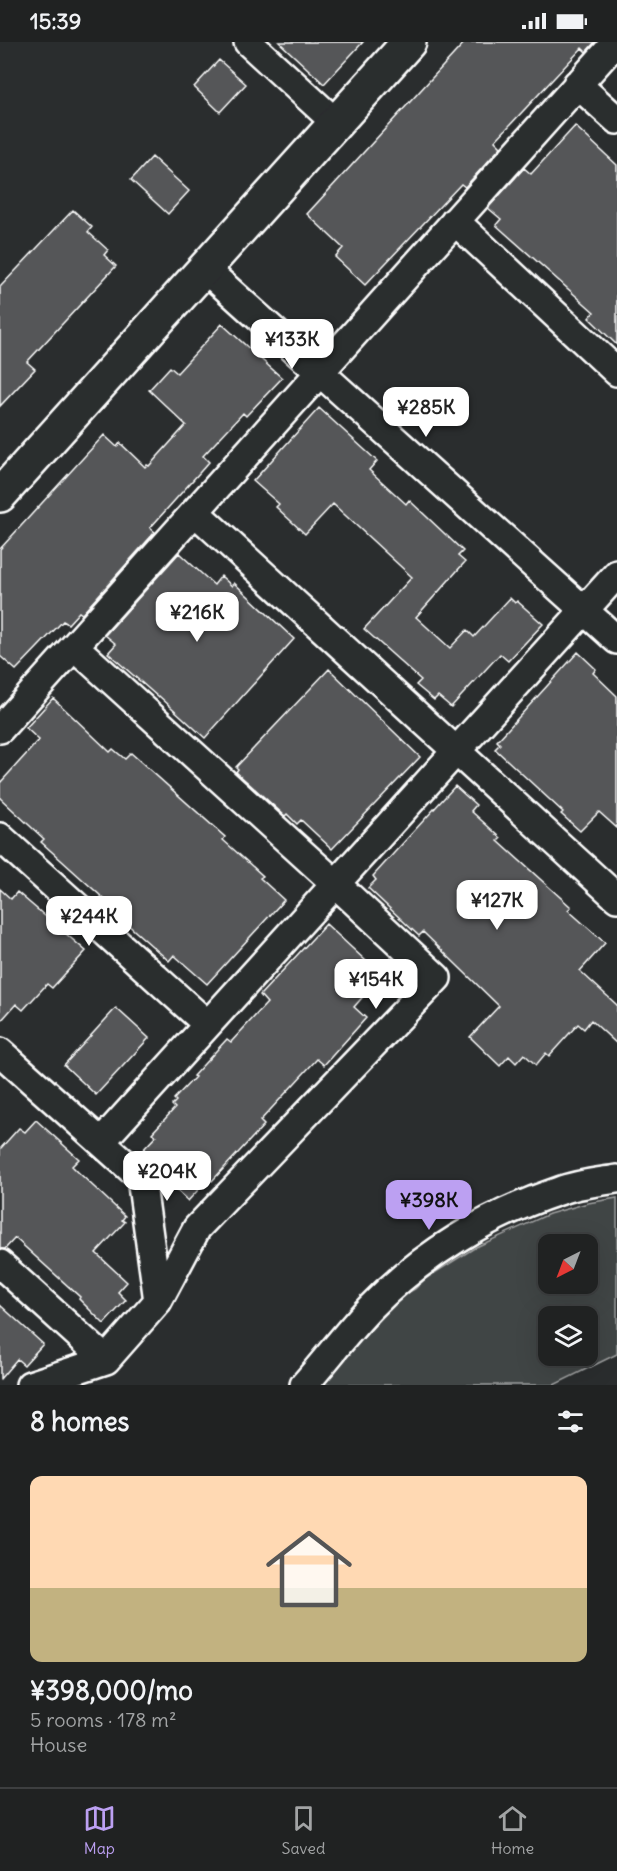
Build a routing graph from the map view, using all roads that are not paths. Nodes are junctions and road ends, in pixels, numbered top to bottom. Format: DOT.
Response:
graph roads {
  1 [pos="248,42"];
  2 [pos="409,42"];
  3 [pos="616,42"];
  4 [pos="577,84"];
  5 [pos="617,120"];
  6 [pos="336,123"];
  7 [pos="455,221"];
  8 [pos="204,268"];
  9 [pos="617,372"];
  10 [pos="320,373"];
  11 [pos="0,495"];
  12 [pos="195,512"];
  13 [pos="617,574"];
  14 [pos="584,610"];
  15 [pos="617,640"];
  16 [pos="75,647"];
  17 [pos="0,729"];
  18 [pos="457,751"];
  19 [pos="0,837"];
  20 [pos="336,884"];
  21 [pos="617,898"];
  22 [pos="207,1024"];
  23 [pos="0,1052"];
  24 [pos="102,1142"];
  25 [pos="617,1179"];
  26 [pos="0,1264"];
  27 [pos="158,1301"];
  28 [pos="106,1360"];
  29 [pos="30,1385"];
  30 [pos="304,1385"];
  1 -- 6 [label="street"];
  2 -- 6 [label="street"];
  3 -- 4 [label="street"];
  4 -- 5 [label="street"];
  4 -- 7 [label="street"];
  6 -- 8 [label="street"];
  7 -- 9 [label="street"];
  7 -- 10 [label="street"];
  8 -- 10 [label="street"];
  8 -- 11 [label="street"];
  10 -- 12 [label="street"];
  10 -- 14 [label="street"];
  12 -- 16 [label="street"];
  12 -- 18 [label="street"];
  13 -- 14 [label="street"];
  14 -- 15 [label="street"];
  14 -- 18 [label="street"];
  16 -- 17 [label="street"];
  16 -- 20 [label="street"];
  18 -- 20 [label="street"];
  18 -- 21 [label="street"];
  19 -- 22 [label="street"];
  20 -- 22 [label="street"];
  20 -- 27 [label="street"];
  22 -- 24 [label="street"];
  23 -- 24 [label="street"];
  24 -- 27 [label="street"];
  25 -- 30 [label="street"];
  26 -- 28 [label="street"];
  27 -- 28 [label="street"];
  28 -- 29 [label="street"];
}
